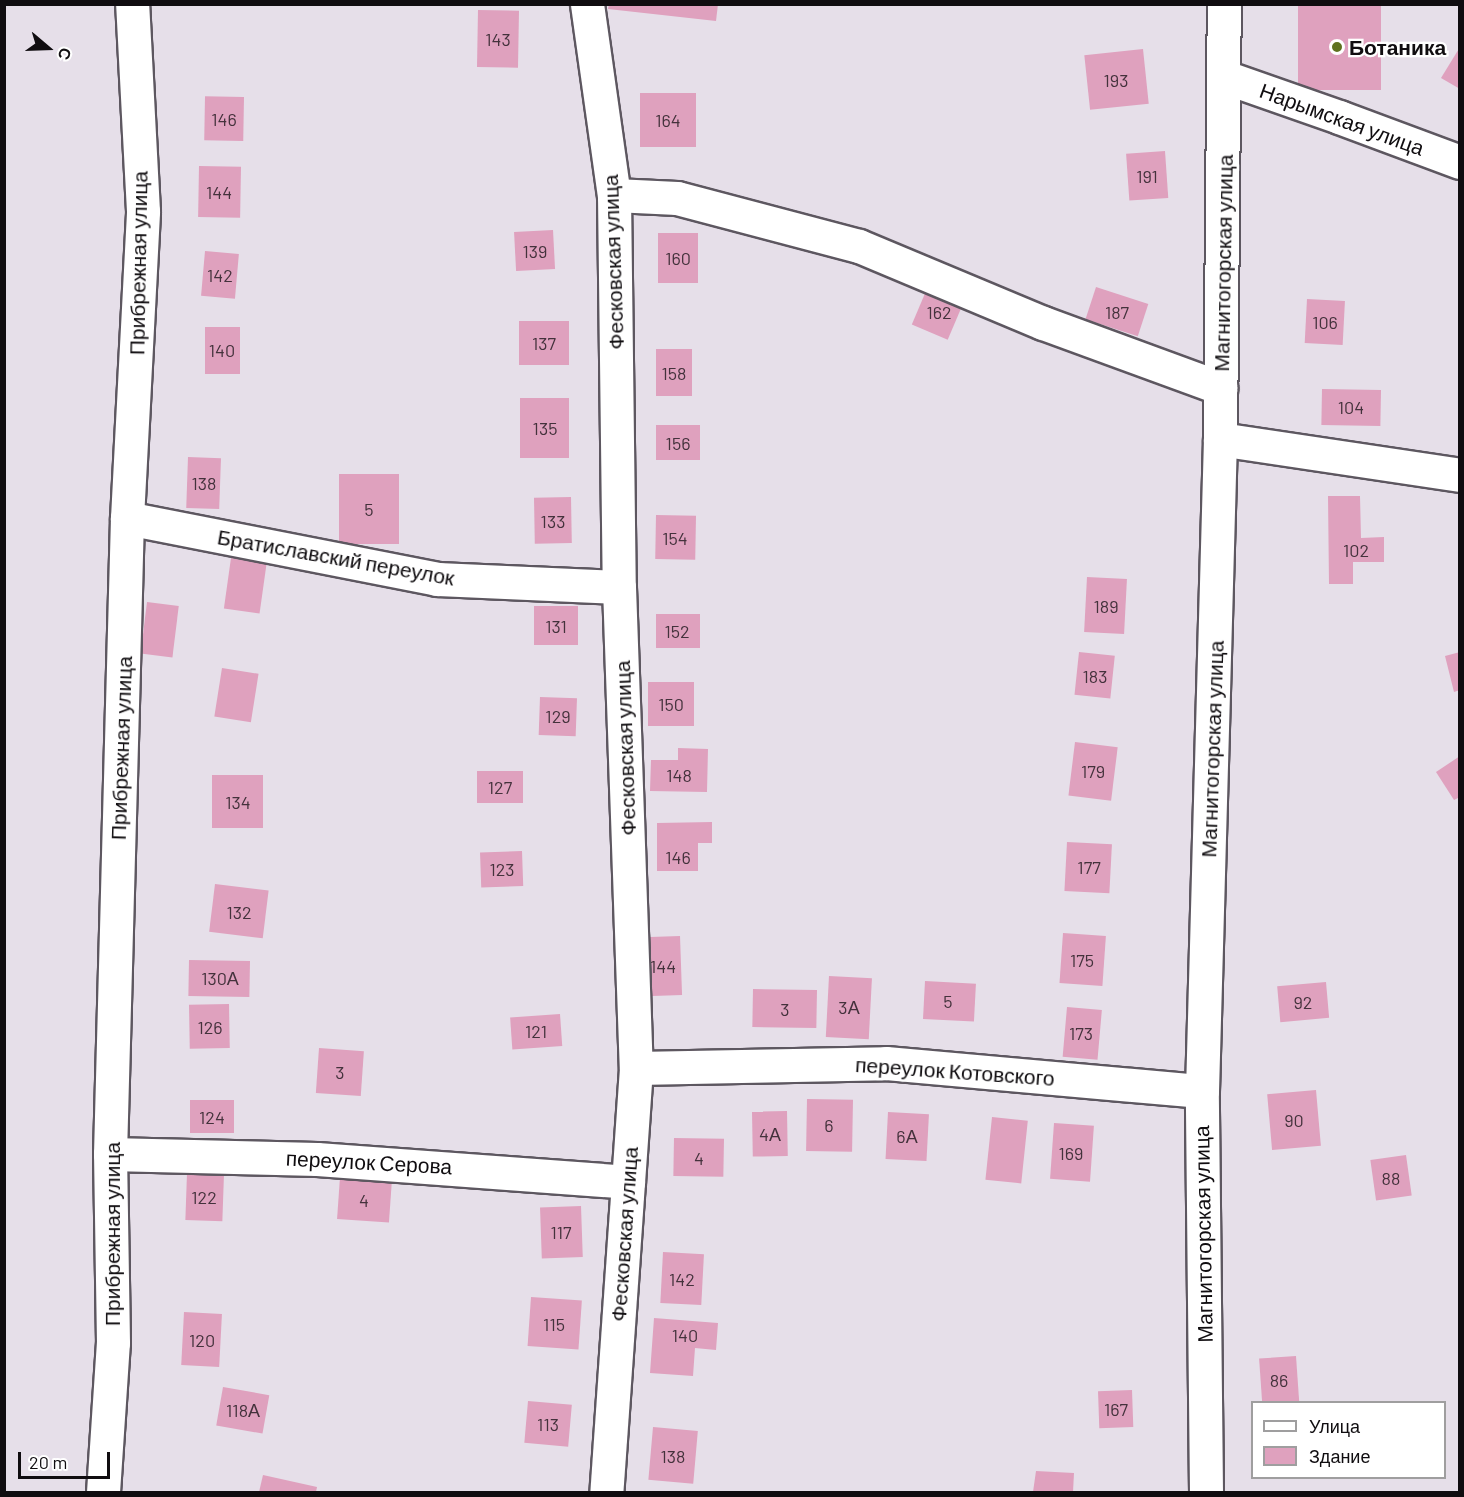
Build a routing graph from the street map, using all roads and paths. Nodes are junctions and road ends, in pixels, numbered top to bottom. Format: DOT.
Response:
graph roads {
  1 [pos="132,4"];
  2 [pos="587,4"];
  3 [pos="1224,4"];
  4 [pos="1225,77"];
  5 [pos="1460,162"];
  6 [pos="614,195"];
  7 [pos="1221,388"];
  8 [pos="1220,439"];
  9 [pos="1460,475"];
  10 [pos="127,518"];
  11 [pos="619,587"];
  12 [pos="636,1068"];
  13 [pos="1202,1091"];
  14 [pos="110,1154"];
  15 [pos="628,1182"];
  16 [pos="103,1492"];
  17 [pos="606,1492"];
  18 [pos="1206,1492"];
  1 -- 10 [label="street, Прибрежная улица"];
  2 -- 6 [label="street, Фесковская улица"];
  3 -- 4 [label="street, Магнитогорская улица"];
  4 -- 5 [label="street, Нарымская улица"];
  4 -- 7 [label="street, Магнитогорская улица"];
  6 -- 7 [label="street"];
  6 -- 11 [label="street, Фесковская улица"];
  7 -- 8 [label="street, Магнитогорская улица"];
  8 -- 9 [label="street"];
  8 -- 13 [label="street, Магнитогорская улица"];
  10 -- 11 [label="street, Братиславский переулок"];
  10 -- 14 [label="street, Прибрежная улица"];
  11 -- 12 [label="street, Фесковская улица"];
  12 -- 13 [label="street, переулок Котовского"];
  12 -- 15 [label="street, Фесковская улица"];
  13 -- 18 [label="street, Магнитогорская улица"];
  14 -- 15 [label="street, переулок Серова"];
  14 -- 16 [label="street, Прибрежная улица"];
  15 -- 17 [label="street, Фесковская улица"];
}
